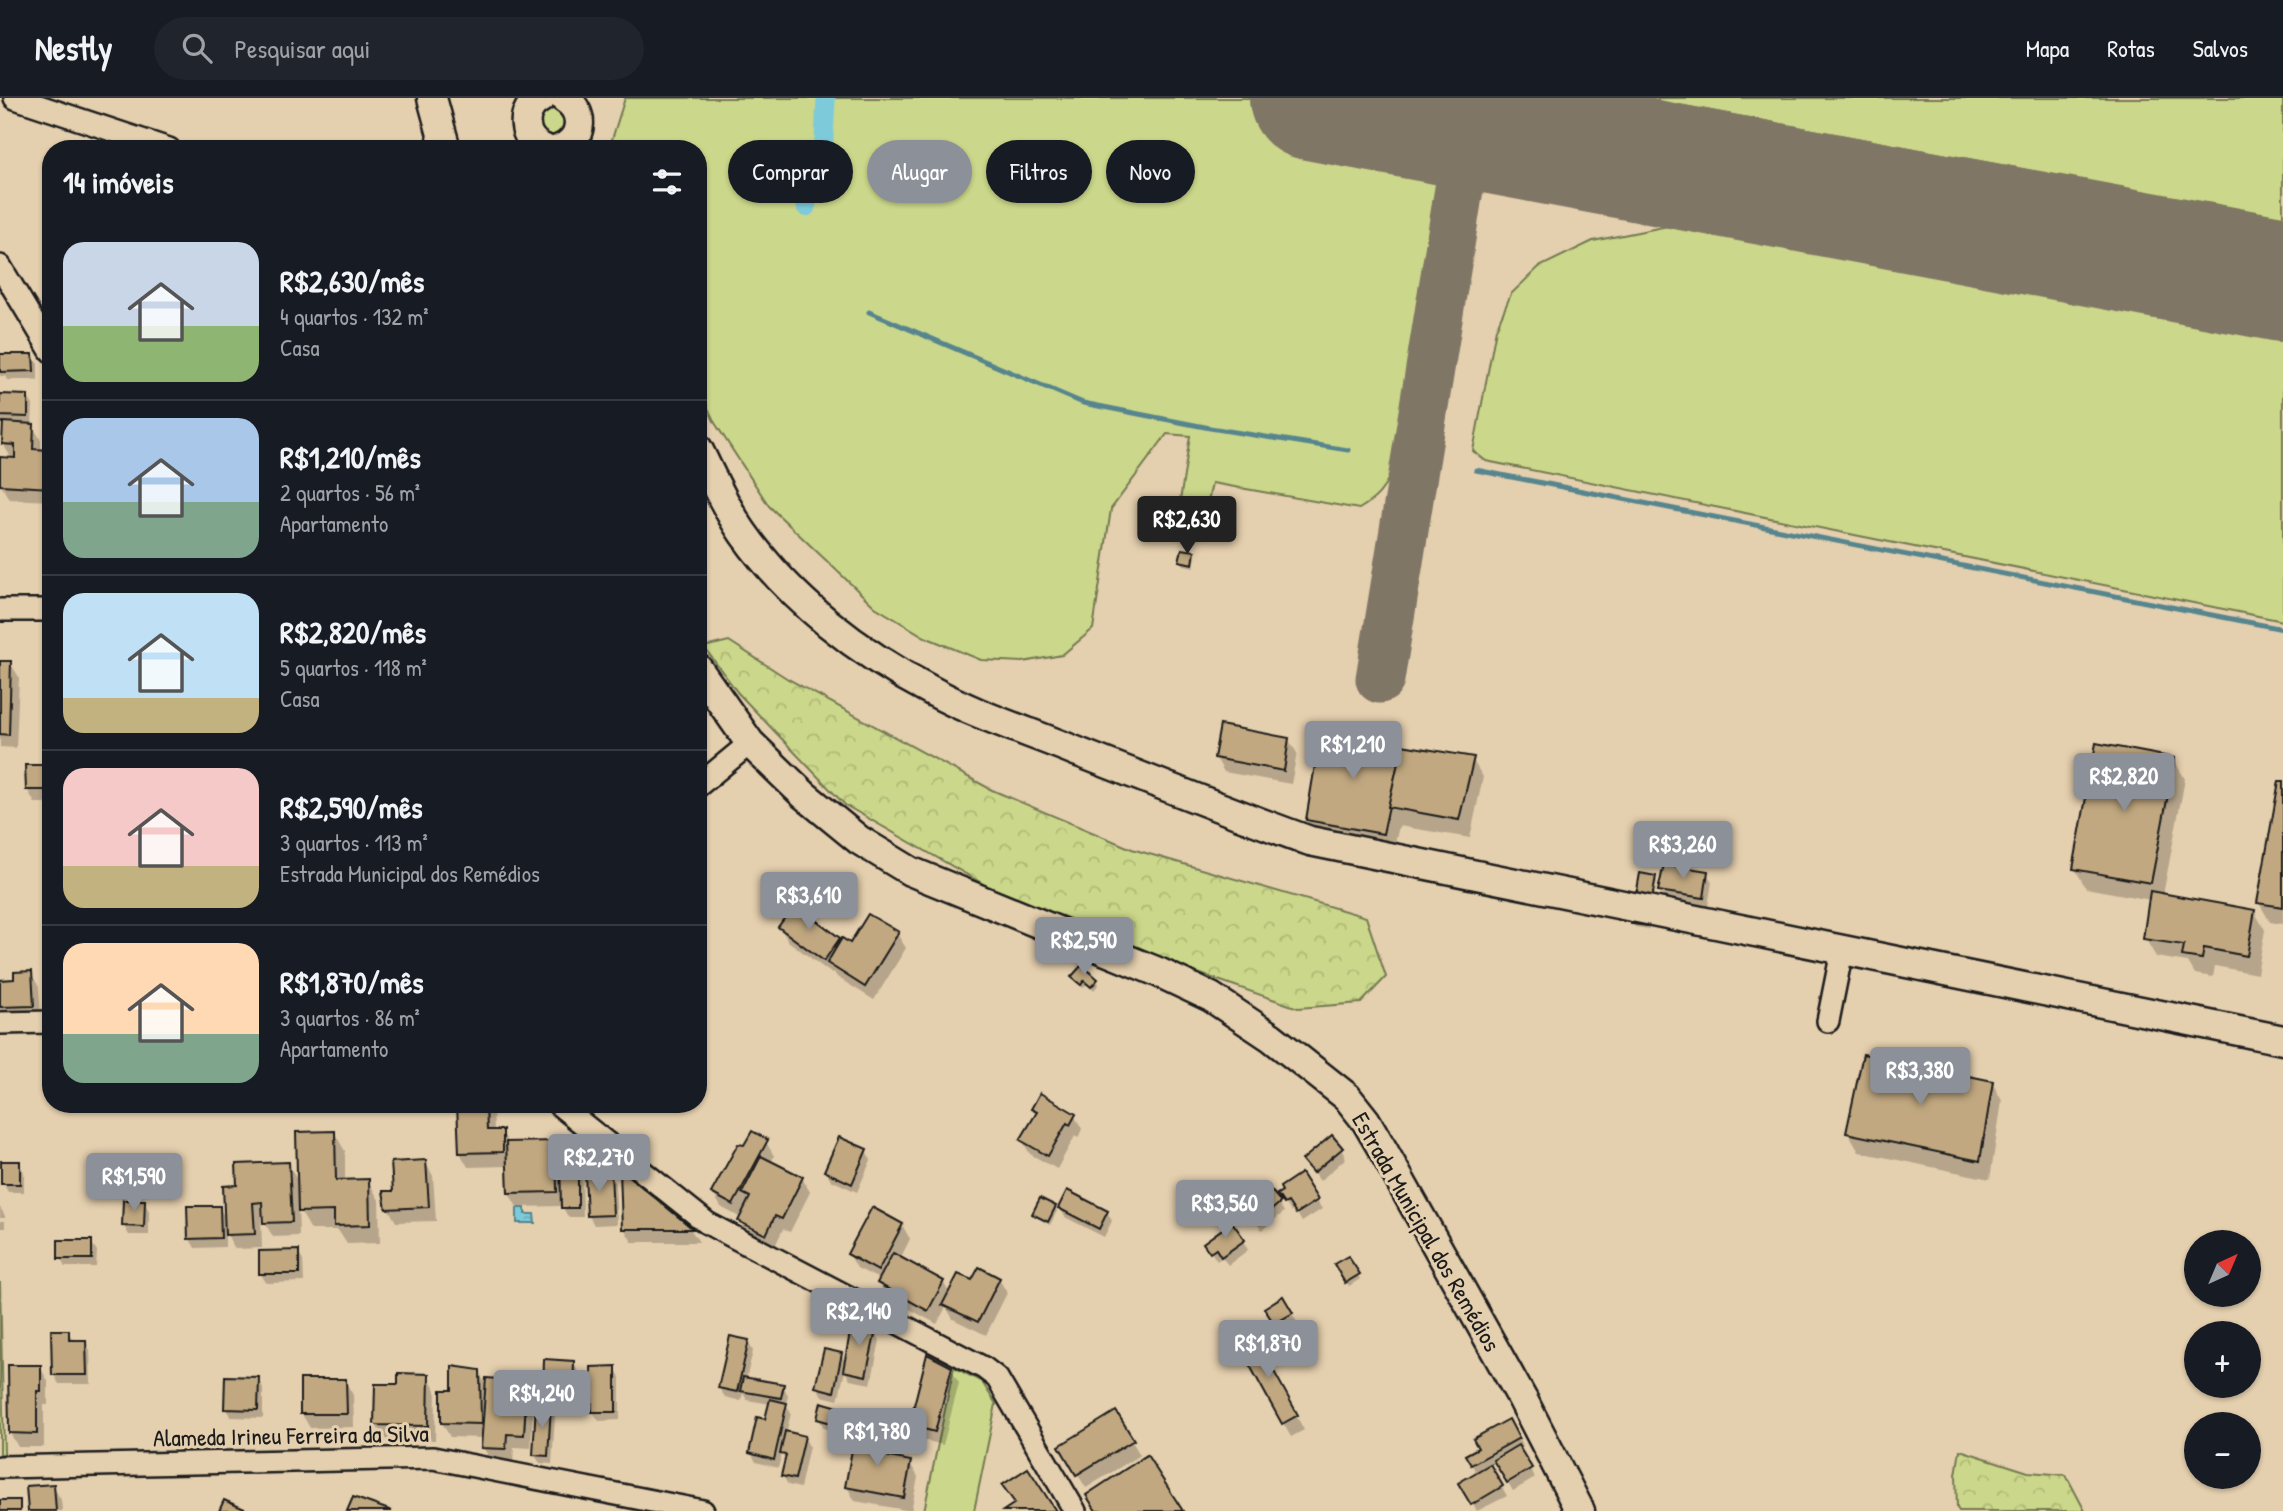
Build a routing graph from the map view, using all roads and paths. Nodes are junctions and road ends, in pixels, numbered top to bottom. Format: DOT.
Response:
graph roads {
  1 [pos="15,98"];
  2 [pos="432,98"];
  3 [pos="541,98"];
  4 [pos="573,106"];
  5 [pos="532,132"];
  6 [pos="142,140"];
  7 [pos="444,140"];
  8 [pos="573,140"];
  9 [pos="583,140"];
  10 [pos="0,266"];
  11 [pos="42,336"];
  12 [pos="707,467"];
  13 [pos="0,610"];
  14 [pos="42,611"];
  15 [pos="707,682"];
  16 [pos="750,743"];
  17 [pos="707,779"];
  18 [pos="1842,951"];
  19 [pos="1828,1021"];
  20 [pos="42,1022"];
  21 [pos="0,1023"];
  22 [pos="2283,1041"];
  23 [pos="569,1113"];
  24 [pos="0,1467"];
  25 [pos="703,1511"];
  26 [pos="1075,1511"];
  27 [pos="1580,1511"];
  1 -- 6 [label="street"];
  2 -- 7 [label="street"];
  3 -- 5 [label="street"];
  4 -- 8 [label="street"];
  4 -- 9 [label="street"];
  10 -- 11 [label="street"];
  12 -- 18 [label="street"];
  13 -- 14 [label="street"];
  15 -- 16 [label="street, Estrada Municipal dos Remédios"];
  16 -- 17 [label="street"];
  16 -- 27 [label="street, Estrada Municipal dos Remédios"];
  18 -- 19 [label="street"];
  18 -- 22 [label="street"];
  20 -- 21 [label="street"];
  23 -- 26 [label="street"];
  24 -- 25 [label="street, Alameda Irineu Ferreira da Silva"];
}
